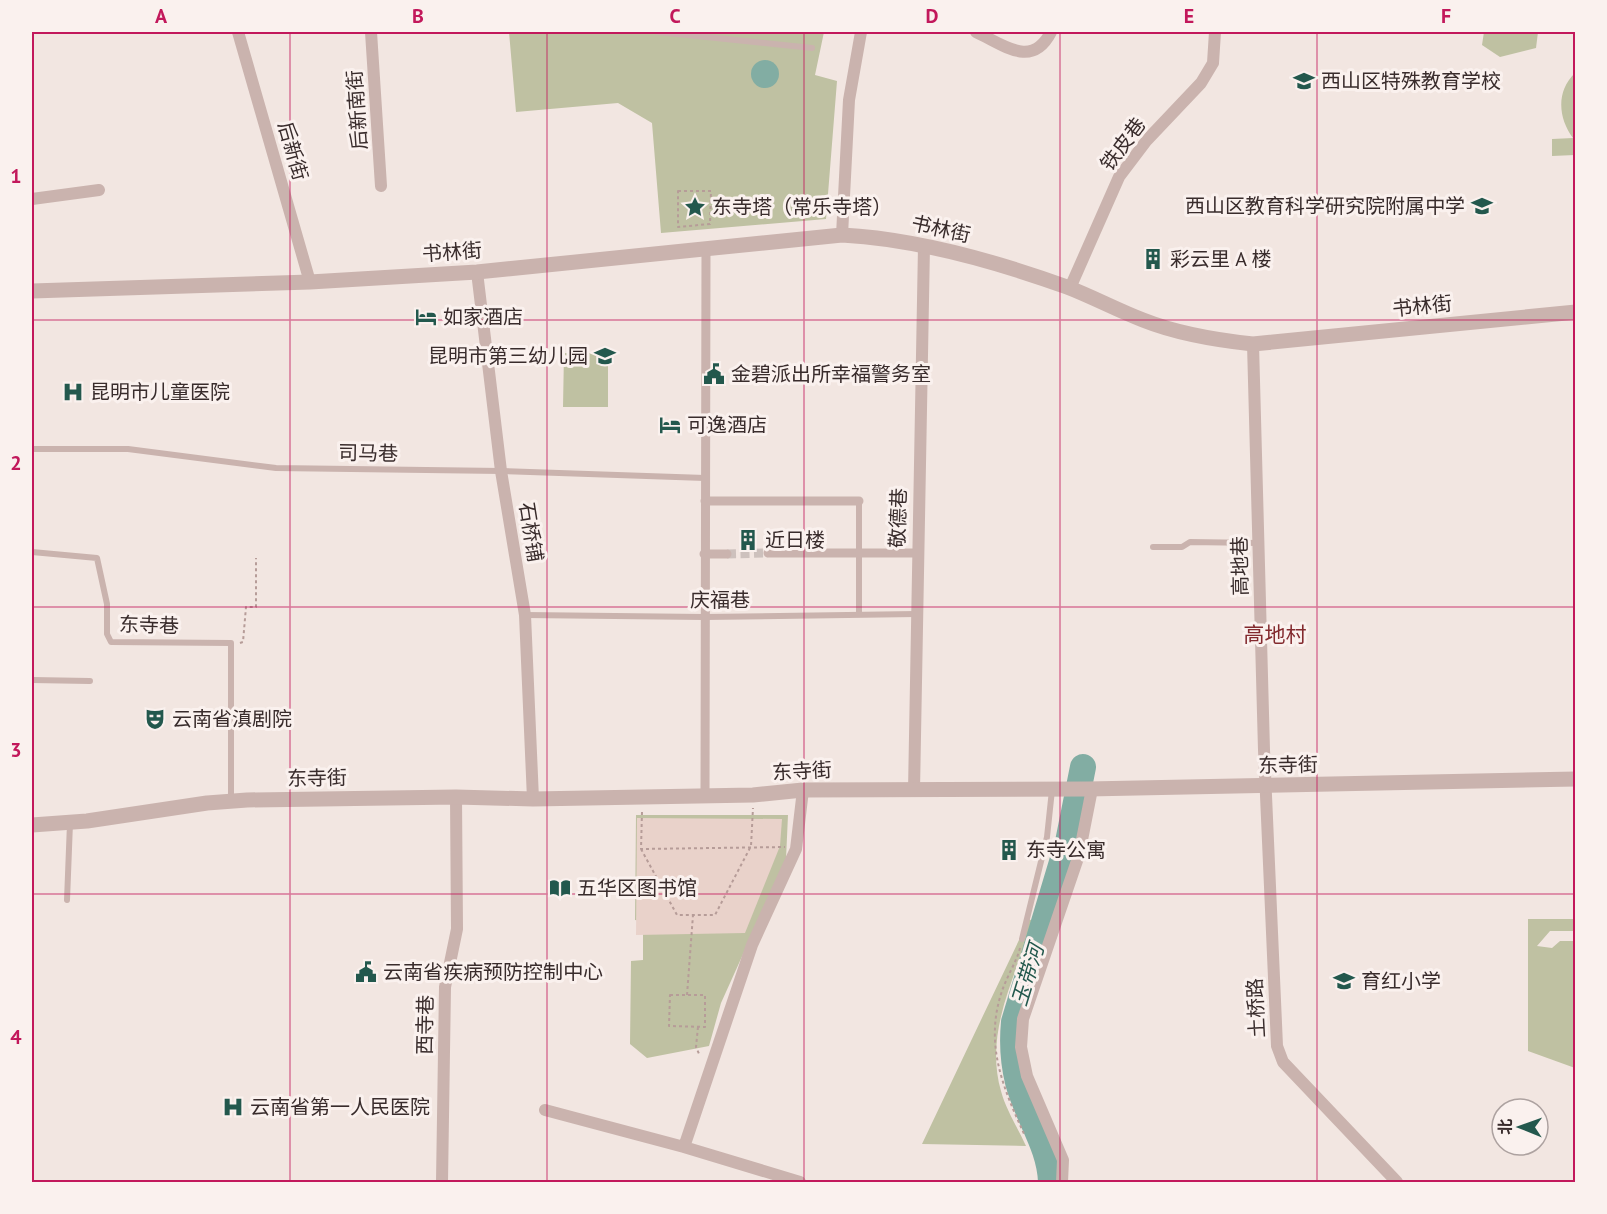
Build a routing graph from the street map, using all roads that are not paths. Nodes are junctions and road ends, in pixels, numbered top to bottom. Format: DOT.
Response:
graph roads {
  1 [pos="238,32"];
  2 [pos="371,32"];
  3 [pos="658,32"];
  4 [pos="861,32"];
  5 [pos="976,32"];
  6 [pos="1051,32"];
  7 [pos="1215,32"];
  8 [pos="812,48"];
  9 [pos="381,186"];
  10 [pos="99,190"];
  11 [pos="32,198"];
  12 [pos="842,235"];
  13 [pos="924,246"];
  14 [pos="706,247"];
  15 [pos="477,272"];
  16 [pos="310,282"];
  17 [pos="1070,288"];
  18 [pos="32,291"];
  19 [pos="1575,312"];
  20 [pos="1253,344"];
  21 [pos="32,449"];
  22 [pos="501,471"];
  23 [pos="705,478"];
  24 [pos="705,501"];
  25 [pos="859,501"];
  26 [pos="1258,543"];
  27 [pos="1153,547"];
  28 [pos="32,552"];
  29 [pos="859,553"];
  30 [pos="916,553"];
  31 [pos="704,554"];
  32 [pos="727,554"];
  33 [pos="768,554"];
  34 [pos="916,614"];
  35 [pos="525,615"];
  36 [pos="859,615"];
  37 [pos="704,617"];
  38 [pos="32,680"];
  39 [pos="90,681"];
  40 [pos="1575,779"];
  41 [pos="1266,786"];
  42 [pos="1090,789"];
  43 [pos="803,790"];
  44 [pos="914,790"];
  45 [pos="1055,790"];
  46 [pos="705,796"];
  47 [pos="456,797"];
  48 [pos="533,799"];
  49 [pos="231,801"];
  50 [pos="70,822"];
  51 [pos="32,825"];
  52 [pos="66,900"];
  53 [pos="1022,939"];
  54 [pos="544,1110"];
  55 [pos="684,1147"];
  56 [pos="442,1182"];
  57 [pos="800,1182"];
  58 [pos="1062,1182"];
  59 [pos="1396,1182"];
  1 -- 16 [label="street, 后新街"];
  2 -- 9 [label="street, 后新南街"];
  3 -- 8 [label="lane"];
  4 -- 12 [label="street"];
  5 -- 6 [label="street"];
  7 -- 17 [label="street, 铁皮巷"];
  10 -- 11 [label="street"];
  12 -- 13 [label="street, 书林街"];
  12 -- 14 [label="street, 书林街"];
  13 -- 17 [label="street, 书林街"];
  13 -- 30 [label="street, 敬德巷"];
  14 -- 15 [label="street, 书林街"];
  14 -- 23 [label="street"];
  15 -- 16 [label="street, 书林街"];
  15 -- 22 [label="street, 石桥铺"];
  16 -- 18 [label="street, 书林街"];
  17 -- 20 [label="street, 书林街"];
  19 -- 20 [label="street, 书林街"];
  20 -- 26 [label="street, 高地巷"];
  21 -- 22 [label="lane, 司马巷"];
  22 -- 23 [label="lane, 司马巷"];
  22 -- 35 [label="street, 石桥铺"];
  23 -- 24 [label="street"];
  24 -- 25 [label="street"];
  24 -- 31 [label="street"];
  25 -- 29 [label="lane"];
  26 -- 27 [label="lane"];
  26 -- 41 [label="street, 高地巷"];
  28 -- 49 [label="lane, 东寺巷"];
  29 -- 30 [label="street"];
  29 -- 33 [label="street"];
  29 -- 36 [label="lane"];
  30 -- 34 [label="street, 敬德巷"];
  31 -- 32 [label="street"];
  31 -- 37 [label="street"];
  34 -- 36 [label="lane, 庆福巷"];
  34 -- 44 [label="street, 敬德巷"];
  35 -- 37 [label="lane, 庆福巷"];
  35 -- 48 [label="street, 石桥铺"];
  36 -- 37 [label="lane, 庆福巷"];
  37 -- 46 [label="street"];
  38 -- 39 [label="lane"];
  40 -- 41 [label="street, 东寺街"];
  41 -- 42 [label="street, 东寺街"];
  41 -- 59 [label="street, 土桥路"];
  42 -- 45 [label="street, 东寺街"];
  42 -- 58 [label="street"];
  43 -- 44 [label="street, 东寺街"];
  43 -- 46 [label="street, 东寺街"];
  43 -- 55 [label="street"];
  44 -- 45 [label="street, 东寺街"];
  45 -- 53 [label="lane"];
  46 -- 48 [label="street, 东寺街"];
  47 -- 48 [label="street, 东寺街"];
  47 -- 49 [label="street, 东寺街"];
  47 -- 56 [label="street, 西寺巷"];
  49 -- 50 [label="street, 东寺街"];
  50 -- 51 [label="street, 东寺街"];
  50 -- 52 [label="lane"];
  54 -- 55 [label="street"];
  55 -- 57 [label="street"];
}
